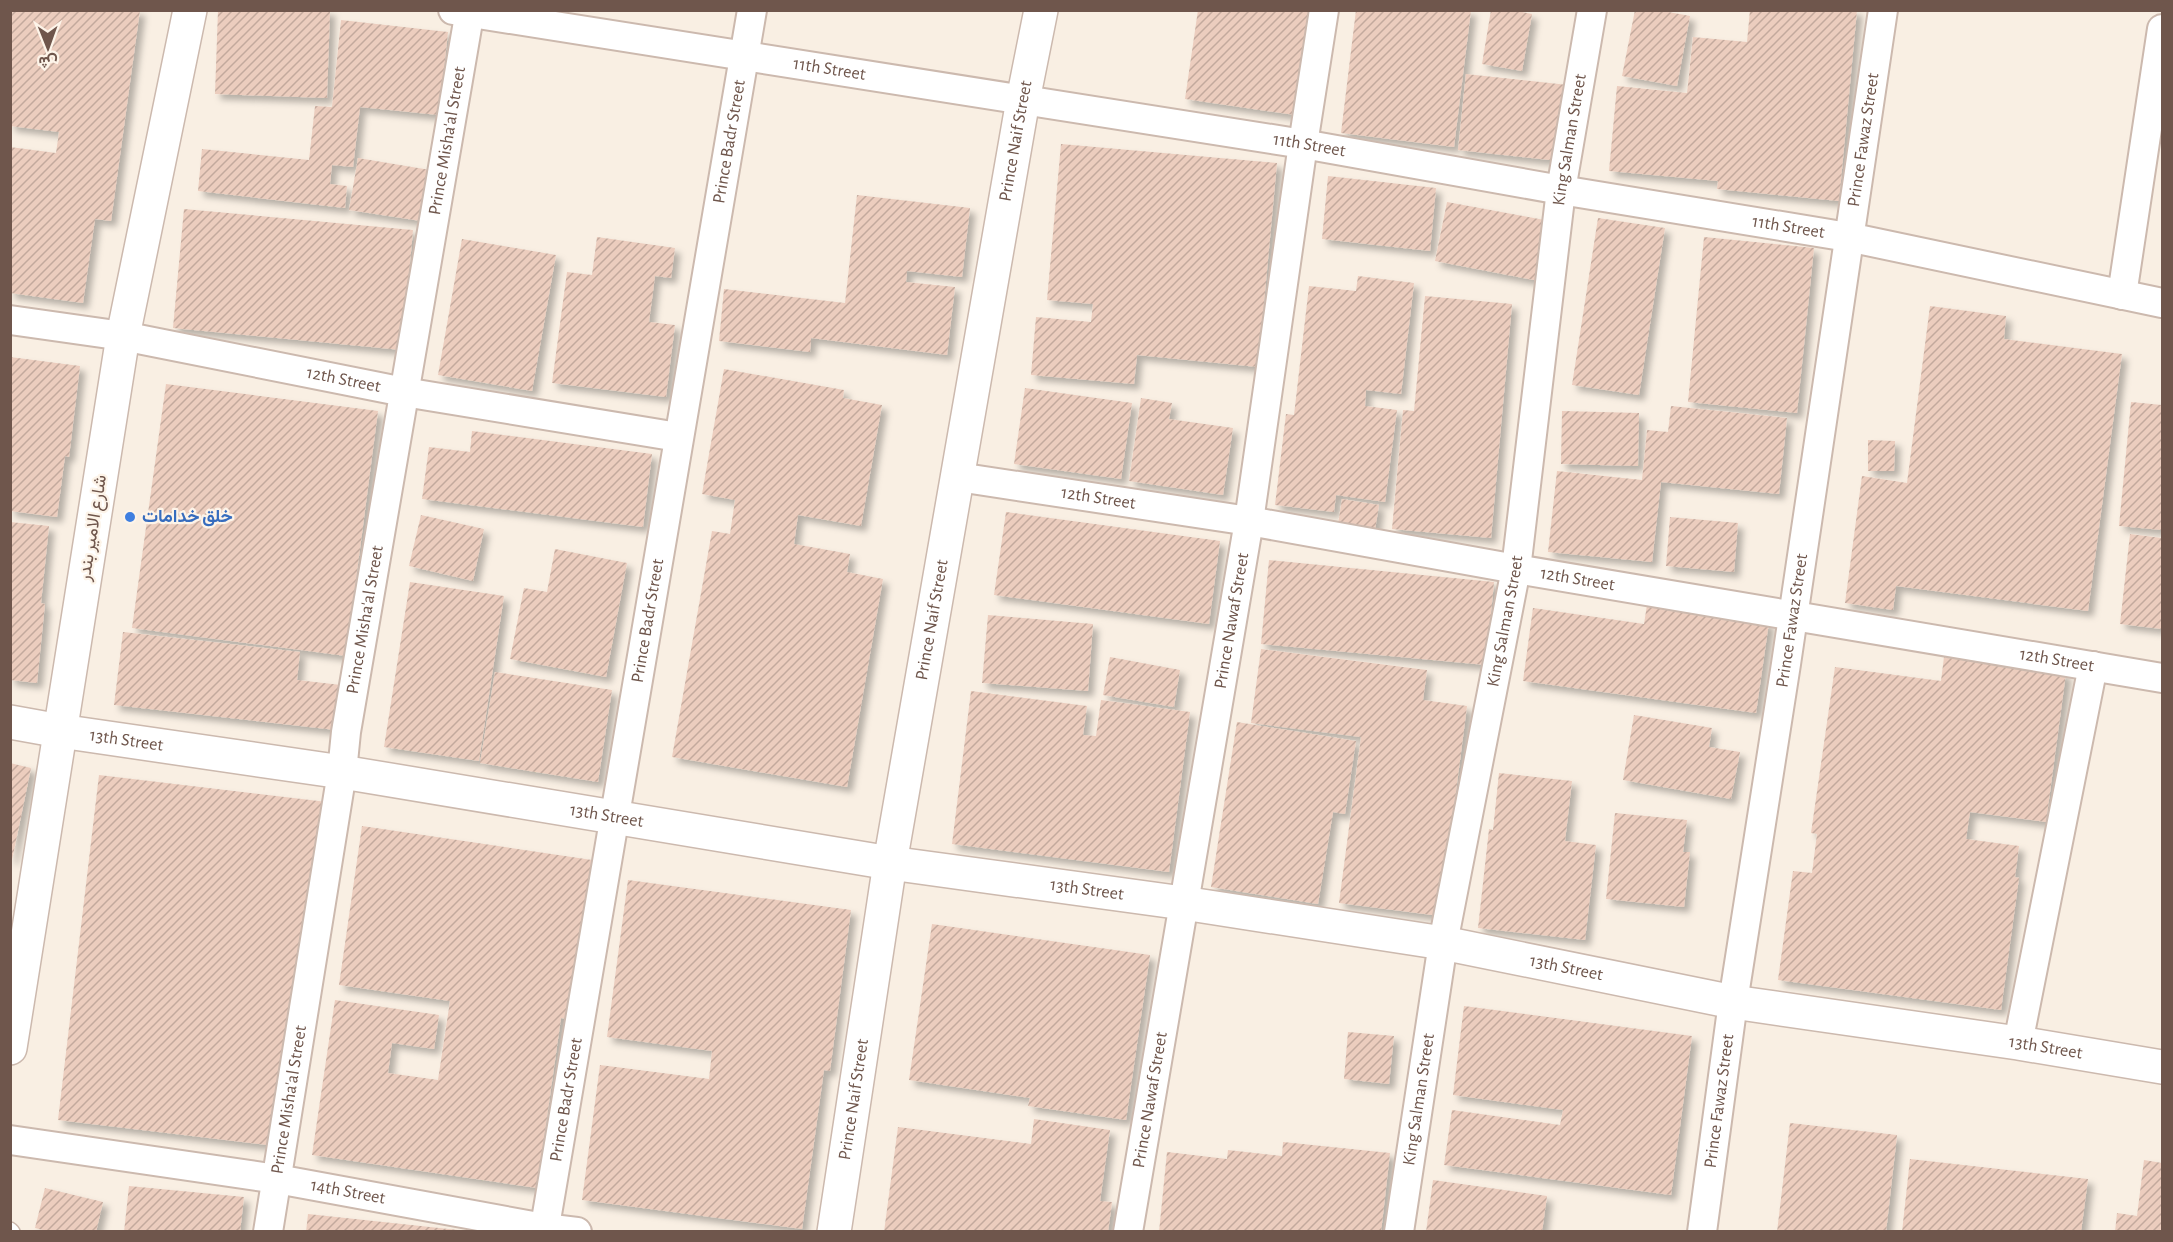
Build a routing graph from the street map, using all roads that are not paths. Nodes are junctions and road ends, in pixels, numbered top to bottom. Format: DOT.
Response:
graph roads {
  1 [pos="190,10"];
  2 [pos="752,10"];
  3 [pos="1041,10"];
  4 [pos="1324,10"];
  5 [pos="1592,10"];
  6 [pos="1883,10"];
  7 [pos="464,11"];
  8 [pos="2163,29"];
  9 [pos="746,57"];
  10 [pos="1023,100"];
  11 [pos="1303,144"];
  12 [pos="1561,190"];
  13 [pos="1848,237"];
  14 [pos="2122,295"];
  15 [pos="2163,303"];
  16 [pos="10,320"];
  17 [pos="123,336"];
  18 [pos="404,392"];
  19 [pos="678,437"];
  20 [pos="958,477"];
  21 [pos="1249,521"];
  22 [pos="1516,569"];
  23 [pos="1793,614"];
  24 [pos="2093,666"];
  25 [pos="2163,678"];
  26 [pos="10,722"];
  27 [pos="60,731"];
  28 [pos="342,772"];
  29 [pos="614,817"];
  30 [pos="891,863"];
  31 [pos="1183,903"];
  32 [pos="1443,943"];
  33 [pos="1733,1002"];
  34 [pos="2018,1043"];
  35 [pos="10,1048"];
  36 [pos="2163,1067"];
  37 [pos="10,1140"];
  38 [pos="277,1179"];
  39 [pos="544,1230"];
  40 [pos="268,1232"];
  41 [pos="576,1232"];
  42 [pos="834,1232"];
  43 [pos="1128,1232"];
  44 [pos="1399,1232"];
  45 [pos="1702,1232"];
  1 -- 17 [label="street, شارع الامير بندر"];
  2 -- 9 [label="street, Prince Badr Street"];
  3 -- 10 [label="street, Prince Naif Street"];
  4 -- 11 [label="street, Prince Nawaf Street"];
  5 -- 12 [label="street, King Salman Street"];
  6 -- 13 [label="street, Prince Fawaz Street"];
  7 -- 9 [label="street, 11th Street"];
  7 -- 18 [label="street, Prince Misha'al Street"];
  8 -- 14 [label="street"];
  9 -- 10 [label="street, 11th Street"];
  9 -- 19 [label="street, Prince Badr Street"];
  10 -- 11 [label="street, 11th Street"];
  10 -- 20 [label="street, Prince Naif Street"];
  11 -- 12 [label="street, 11th Street"];
  11 -- 21 [label="street, Prince Nawaf Street"];
  12 -- 13 [label="street, 11th Street"];
  12 -- 22 [label="street, King Salman Street"];
  13 -- 14 [label="street, 11th Street"];
  13 -- 23 [label="street, Prince Fawaz Street"];
  14 -- 15 [label="street, 11th Street"];
  16 -- 17 [label="street, 12th Street"];
  17 -- 18 [label="street, 12th Street"];
  17 -- 27 [label="street, شارع الامير بندر"];
  18 -- 19 [label="street, 12th Street"];
  18 -- 28 [label="street, Prince Misha'al Street"];
  19 -- 29 [label="street, Prince Badr Street"];
  20 -- 21 [label="street, 12th Street"];
  20 -- 30 [label="street, Prince Naif Street"];
  21 -- 22 [label="street, 12th Street"];
  21 -- 31 [label="street, Prince Nawaf Street"];
  22 -- 23 [label="street, 12th Street"];
  22 -- 32 [label="street, King Salman Street"];
  23 -- 24 [label="street, 12th Street"];
  23 -- 33 [label="street, Prince Fawaz Street"];
  24 -- 25 [label="street, 12th Street"];
  24 -- 34 [label="street"];
  26 -- 27 [label="street, 13th Street"];
  27 -- 28 [label="street, 13th Street"];
  27 -- 35 [label="street, شارع الامير بندر"];
  28 -- 29 [label="street, 13th Street"];
  28 -- 38 [label="street, Prince Misha'al Street"];
  29 -- 30 [label="street, 13th Street"];
  29 -- 39 [label="street, Prince Badr Street"];
  30 -- 31 [label="street, 13th Street"];
  30 -- 42 [label="street, Prince Naif Street"];
  31 -- 32 [label="street, 13th Street"];
  31 -- 43 [label="street, Prince Nawaf Street"];
  32 -- 33 [label="street, 13th Street"];
  32 -- 44 [label="street, King Salman Street"];
  33 -- 34 [label="street, 13th Street"];
  33 -- 45 [label="street, Prince Fawaz Street"];
  34 -- 36 [label="street, 13th Street"];
  37 -- 38 [label="street, 14th Street"];
  38 -- 39 [label="street, 14th Street"];
  38 -- 40 [label="street, Prince Misha'al Street"];
  39 -- 41 [label="street, 14th Street"];
}
